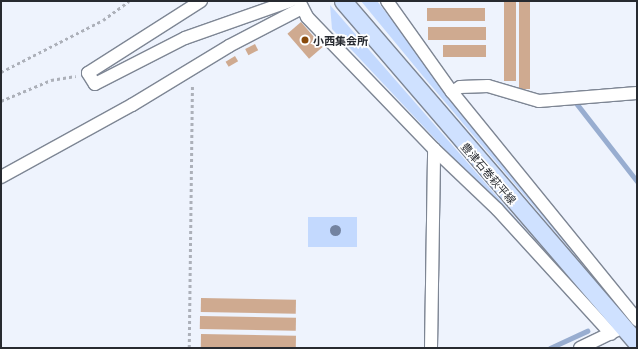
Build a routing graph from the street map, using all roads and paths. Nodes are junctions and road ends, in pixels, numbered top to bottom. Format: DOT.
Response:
graph roads {
  1 [pos="129,1"];
  2 [pos="201,1"];
  3 [pos="290,1"];
  4 [pos="343,1"];
  5 [pos="387,1"];
  6 [pos="300,5"];
  7 [pos="1,72"];
  8 [pos="187,72"];
  9 [pos="88,74"];
  10 [pos="452,92"];
  11 [pos="637,93"];
  12 [pos="1,100"];
  13 [pos="434,149"];
  14 [pos="1,177"];
  15 [pos="627,325"];
  16 [pos="637,343"];
  17 [pos="189,348"];
  18 [pos="431,348"];
  19 [pos="580,348"];
  1 -- 7 [label="path"];
  2 -- 9 [label="street"];
  3 -- 9 [label="street"];
  4 -- 15 [label="main road, 豊津石巻萩平線"];
  5 -- 10 [label="street"];
  6 -- 8 [label="street"];
  6 -- 13 [label="street"];
  8 -- 14 [label="street"];
  8 -- 17 [label="path"];
  9 -- 12 [label="path"];
  10 -- 11 [label="street"];
  10 -- 15 [label="street"];
  13 -- 15 [label="street"];
  13 -- 18 [label="street"];
  15 -- 16 [label="main road, 豊津石巻萩平線"];
  15 -- 19 [label="street"];
}
